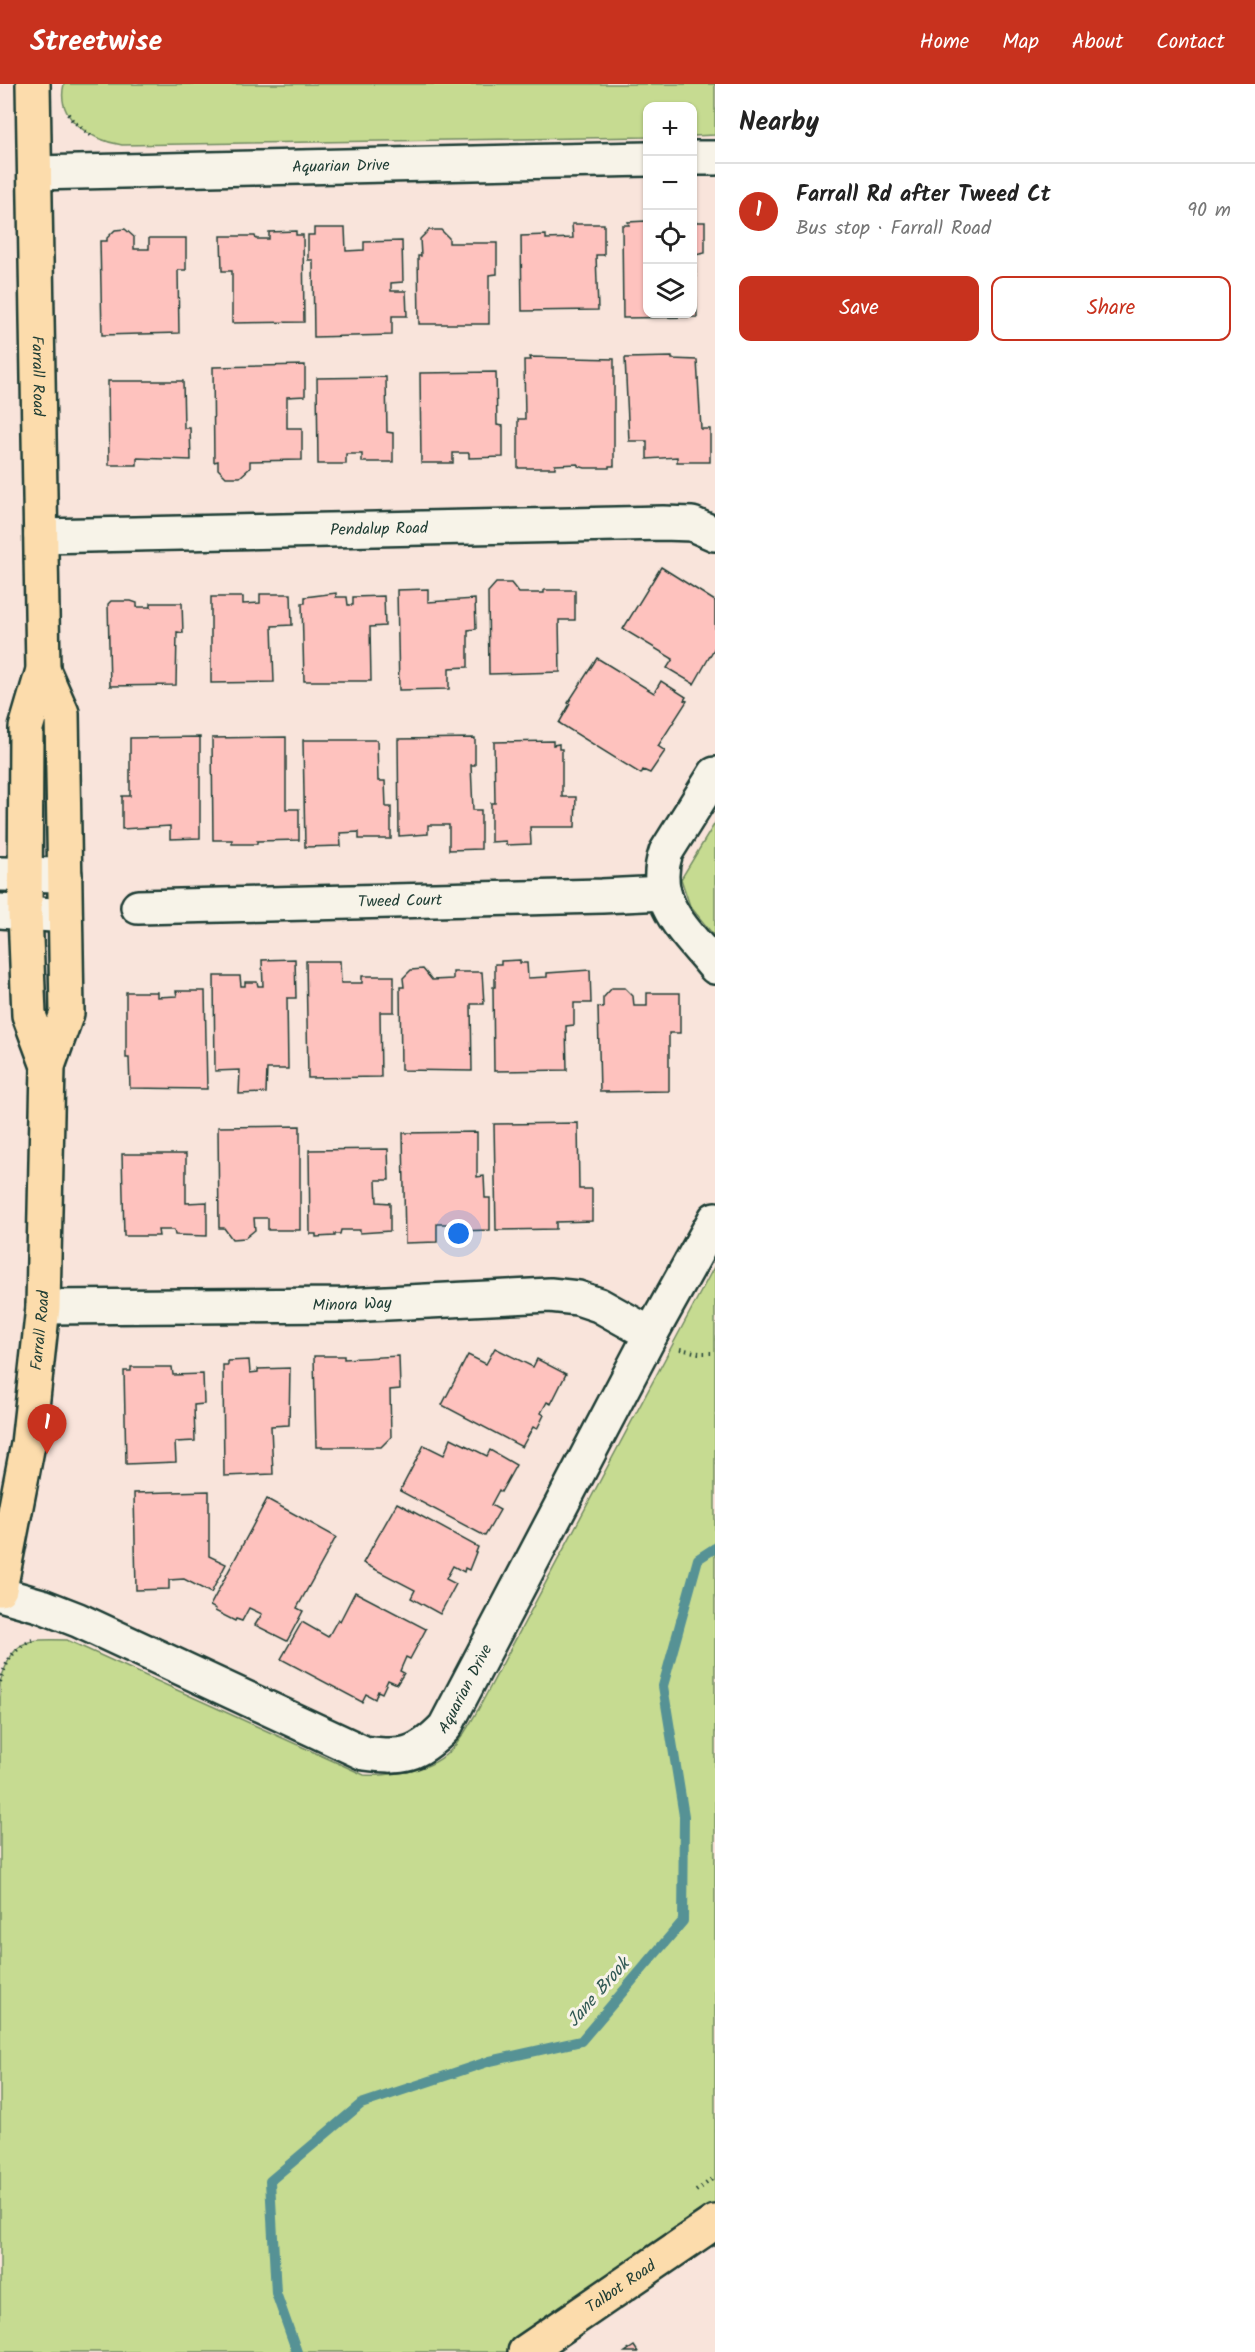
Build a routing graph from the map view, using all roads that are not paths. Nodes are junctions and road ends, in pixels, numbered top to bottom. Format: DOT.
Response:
graph roads {
  1 [pos="33,84"];
  2 [pos="697,158"];
  3 [pos="715,158"];
  4 [pos="643,159"];
  5 [pos="35,173"];
  6 [pos="715,534"];
  7 [pos="41,536"];
  8 [pos="43,670"];
  9 [pos="715,774"];
  10 [pos="13,874"];
  11 [pos="64,874"];
  12 [pos="664,893"];
  13 [pos="138,907"];
  14 [pos="13,912"];
  15 [pos="65,916"];
  16 [pos="715,967"];
  17 [pos="48,1066"];
  18 [pos="715,1219"];
  19 [pos="43,1307"];
  20 [pos="662,1340"];
  21 [pos="0,1592"];
  22 [pos="715,2222"];
  23 [pos="525,2352"];
  1 -- 5 [label="main road, Farrall Road"];
  2 -- 3 [label="street"];
  4 -- 5 [label="street, Aquarian Drive"];
  5 -- 7 [label="main road, Farrall Road"];
  6 -- 7 [label="street, Pendalup Road"];
  7 -- 8 [label="main road, Farrall Road"];
  8 -- 10 [label="main road, Farrall Road"];
  8 -- 11 [label="main road, Farrall Road"];
  9 -- 12 [label="street"];
  10 -- 11 [label="street"];
  10 -- 14 [label="main road, Farrall Road"];
  11 -- 15 [label="main road, Farrall Road"];
  12 -- 13 [label="street, Tweed Court"];
  12 -- 16 [label="street"];
  14 -- 15 [label="street"];
  14 -- 17 [label="main road, Farrall Road"];
  15 -- 17 [label="main road, Farrall Road"];
  17 -- 19 [label="main road, Farrall Road"];
  18 -- 20 [label="street, Aquarian Drive"];
  19 -- 20 [label="street, Minora Way"];
  19 -- 21 [label="main road, Farrall Road"];
  20 -- 21 [label="street, Aquarian Drive"];
  22 -- 23 [label="main road, Talbot Road"];
}
